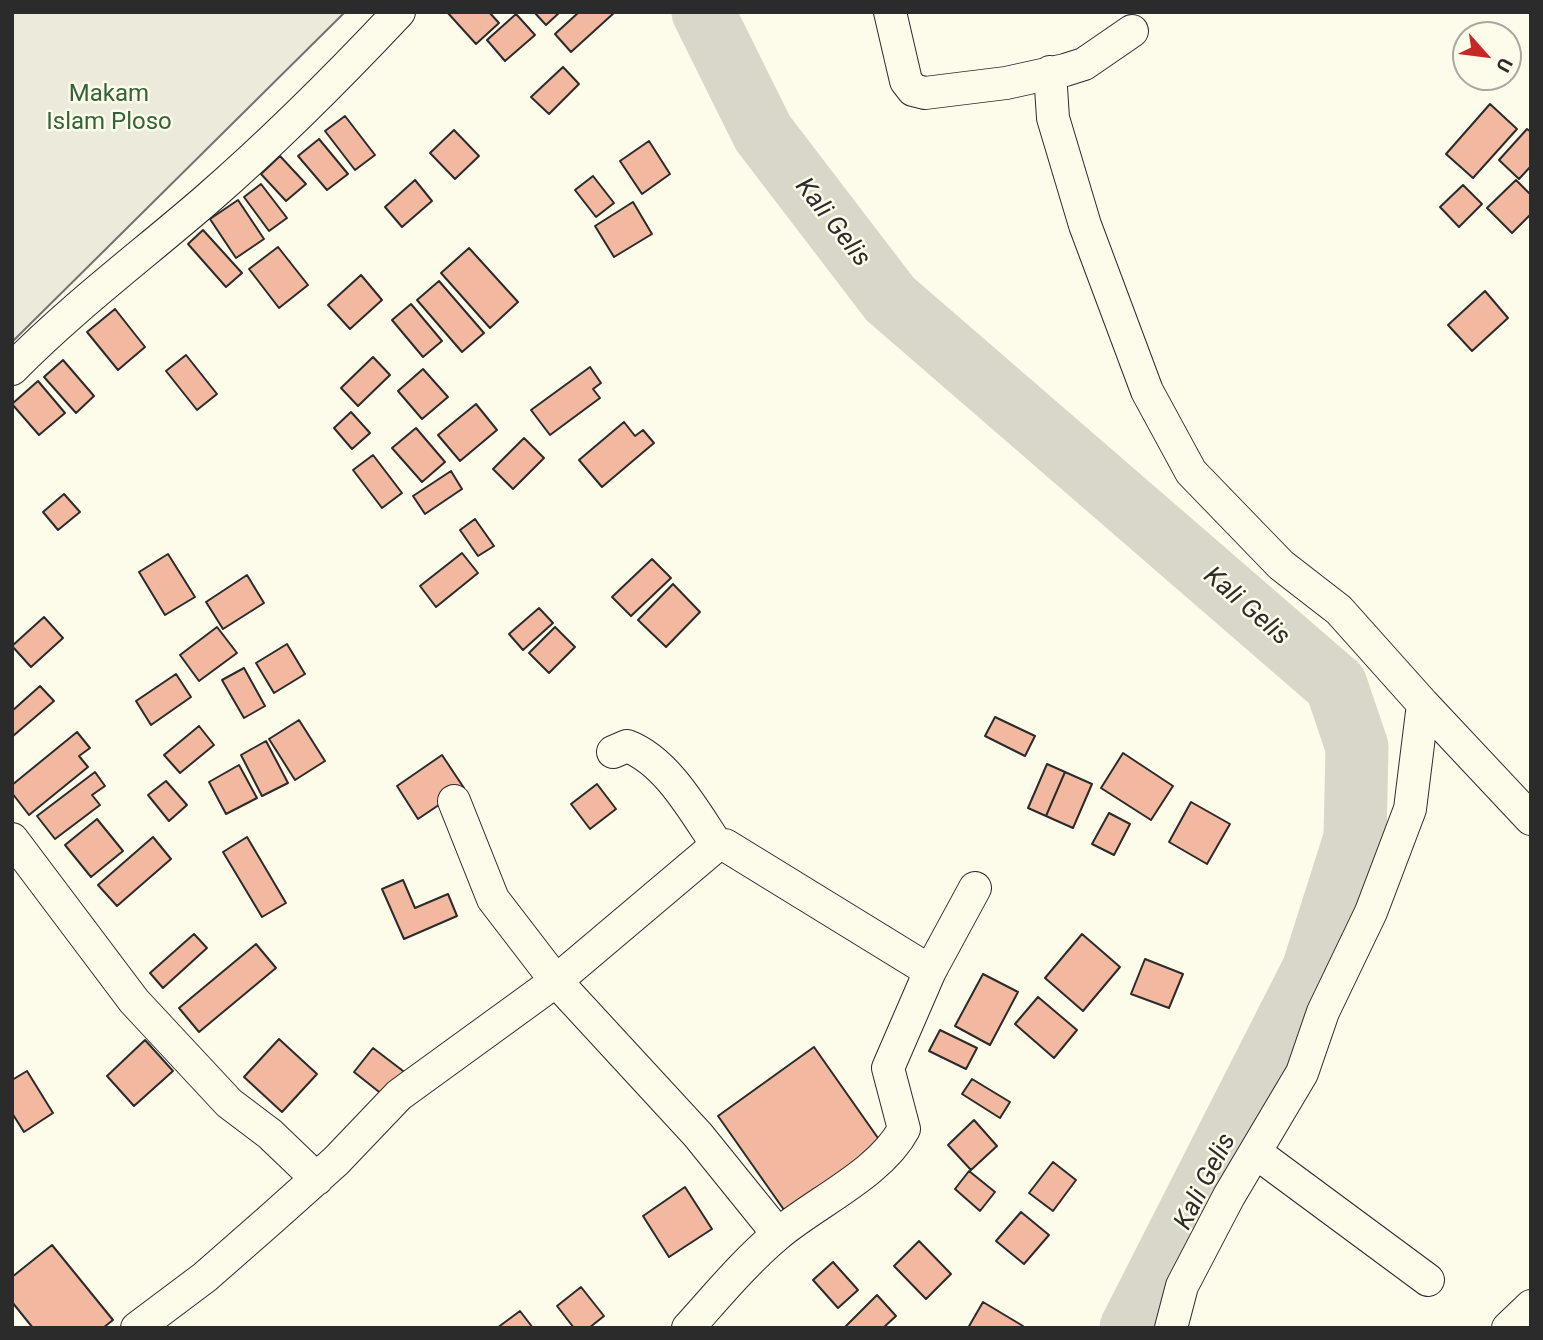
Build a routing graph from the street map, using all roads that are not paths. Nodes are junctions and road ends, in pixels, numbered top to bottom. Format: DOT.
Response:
graph roads {
  1 [pos="399,12"];
  2 [pos="890,12"];
  3 [pos="1132,31"];
  4 [pos="1050,72"];
  5 [pos="12,369"];
  6 [pos="1423,704"];
  7 [pos="614,752"];
  8 [pos="454,801"];
  9 [pos="1531,819"];
  10 [pos="12,839"];
  11 [pos="717,845"];
  12 [pos="975,888"];
  13 [pos="930,971"];
  14 [pos="556,981"];
  15 [pos="1255,1152"];
  16 [pos="317,1179"];
  17 [pos="778,1234"];
  18 [pos="1428,1280"];
  19 [pos="1531,1306"];
  20 [pos="137,1328"];
  21 [pos="688,1328"];
  22 [pos="1171,1328"];
  23 [pos="1508,1328"];
  1 -- 5 [label="street"];
  2 -- 4 [label="street"];
  3 -- 4 [label="street"];
  4 -- 6 [label="street"];
  6 -- 9 [label="street"];
  6 -- 15 [label="street"];
  7 -- 11 [label="street"];
  8 -- 14 [label="street"];
  10 -- 16 [label="street"];
  11 -- 13 [label="street"];
  11 -- 14 [label="street"];
  12 -- 13 [label="street"];
  13 -- 17 [label="street"];
  14 -- 16 [label="street"];
  14 -- 17 [label="street"];
  15 -- 18 [label="street"];
  15 -- 22 [label="street"];
  16 -- 20 [label="street"];
  17 -- 21 [label="street"];
  19 -- 23 [label="street"];
}
